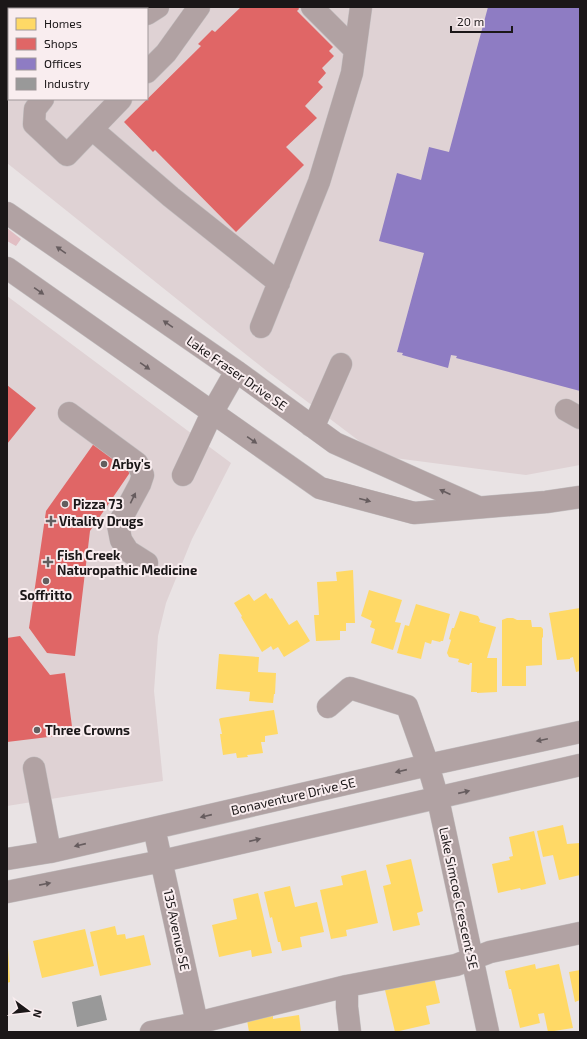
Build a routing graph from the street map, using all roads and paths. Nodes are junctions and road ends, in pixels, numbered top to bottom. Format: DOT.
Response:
graph roads {
  1 [pos="158,7"];
  2 [pos="199,7"];
  3 [pos="312,7"];
  4 [pos="362,7"];
  5 [pos="148,13"];
  6 [pos="355,50"];
  7 [pos="148,71"];
  8 [pos="42,100"];
  9 [pos="120,100"];
  10 [pos="92,129"];
  11 [pos="7,212"];
  12 [pos="7,268"];
  13 [pos="278,283"];
  14 [pos="261,327"];
  15 [pos="341,364"];
  16 [pos="236,371"];
  17 [pos="69,413"];
  18 [pos="212,413"];
  19 [pos="311,426"];
  20 [pos="183,476"];
  21 [pos="580,497"];
  22 [pos="481,508"];
  23 [pos="147,563"];
  24 [pos="328,707"];
  25 [pos="580,732"];
  26 [pos="428,765"];
  27 [pos="580,765"];
  28 [pos="34,768"];
  29 [pos="438,799"];
  30 [pos="154,828"];
  31 [pos="50,852"];
  32 [pos="7,859"];
  33 [pos="162,861"];
  34 [pos="7,892"];
  35 [pos="580,933"];
  36 [pos="472,959"];
  37 [pos="347,986"];
  38 [pos="198,1027"];
  39 [pos="151,1032"];
  40 [pos="350,1032"];
  41 [pos="488,1032"];
  1 -- 5 [label="street"];
  2 -- 7 [label="street"];
  3 -- 6 [label="street"];
  4 -- 6 [label="street"];
  6 -- 13 [label="street"];
  8 -- 10 [label="street"];
  9 -- 10 [label="street"];
  10 -- 13 [label="street"];
  16 -- 11 [label="street, Lake Fraser Drive SE, one-way"];
  12 -- 18 [label="street, Lake Fraser Drive SE, one-way"];
  13 -- 14 [label="street"];
  15 -- 19 [label="street"];
  16 -- 18 [label="street"];
  16 -- 19 [label="street, Lake Fraser Drive SE"];
  23 -- 17 [label="street, one-way"];
  18 -- 20 [label="street"];
  18 -- 22 [label="street, Lake Fraser Drive SE, one-way"];
  22 -- 19 [label="street, Lake Fraser Drive SE, one-way"];
  21 -- 22 [label="street, Lake Fraser Drive SE"];
  24 -- 26 [label="street, Lake Simcoe Crescent SE"];
  25 -- 26 [label="street, Bonaventure Drive SE, one-way"];
  26 -- 29 [label="street, Lake Simcoe Crescent SE"];
  26 -- 30 [label="street, Bonaventure Drive SE, one-way"];
  29 -- 27 [label="street, one-way"];
  28 -- 31 [label="street"];
  33 -- 29 [label="street, one-way"];
  29 -- 36 [label="street, Lake Simcoe Crescent SE"];
  30 -- 31 [label="street, Bonaventure Drive SE, one-way"];
  30 -- 33 [label="street, 135 Avenue SE"];
  31 -- 32 [label="street, Bonaventure Drive SE"];
  34 -- 33 [label="street, one-way"];
  33 -- 38 [label="street, 135 Avenue SE"];
  35 -- 36 [label="street"];
  36 -- 37 [label="street"];
  36 -- 41 [label="street, Lake Simcoe Crescent SE"];
  37 -- 38 [label="street"];
  37 -- 40 [label="street"];
  38 -- 39 [label="street"];
}
